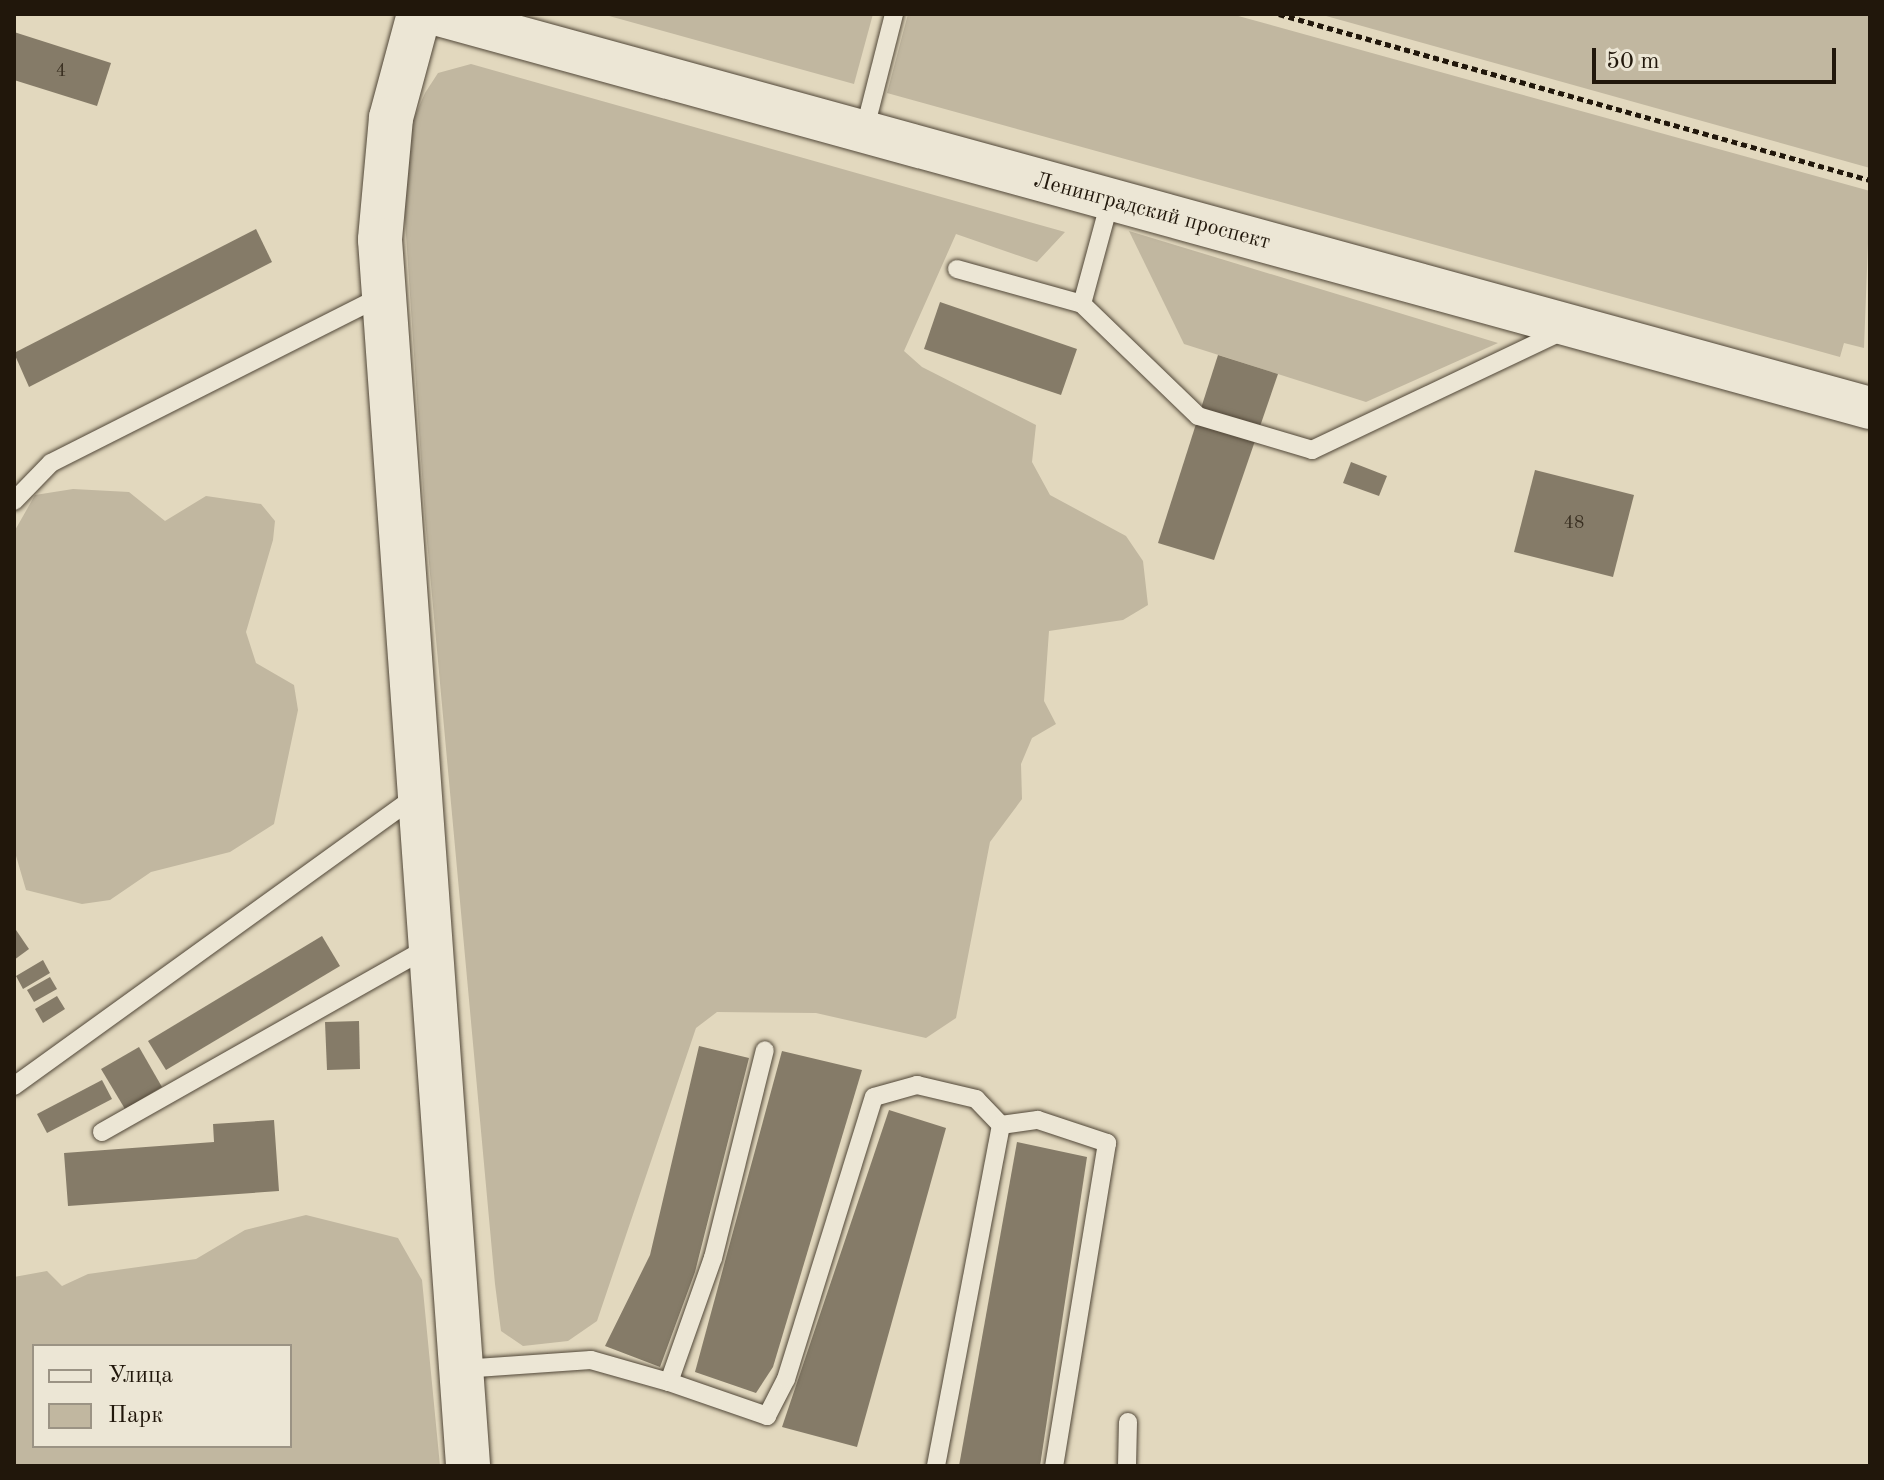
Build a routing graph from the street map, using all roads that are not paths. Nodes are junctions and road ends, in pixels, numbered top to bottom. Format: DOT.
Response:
graph roads {
  1 [pos="419,14"];
  2 [pos="435,14"];
  3 [pos="894,14"];
  4 [pos="864,132"];
  5 [pos="1110,201"];
  6 [pos="957,269"];
  7 [pos="384,295"];
  8 [pos="1082,304"];
  9 [pos="1571,328"];
  10 [pos="1870,408"];
  11 [pos="14,501"];
  12 [pos="423,790"];
  13 [pos="433,945"];
  14 [pos="765,1050"];
  15 [pos="14,1086"];
  16 [pos="1001,1125"];
  17 [pos="102,1132"];
  18 [pos="462,1369"];
  19 [pos="669,1382"];
  20 [pos="1128,1422"];
  21 [pos="468,1466"];
  22 [pos="936,1466"];
  23 [pos="1054,1466"];
  24 [pos="1127,1466"];
  1 -- 7 [label="main road"];
  2 -- 4 [label="street, Ленинградский проспект"];
  3 -- 4 [label="lane"];
  4 -- 5 [label="street, Ленинградский проспект"];
  5 -- 8 [label="lane"];
  5 -- 9 [label="street, Ленинградский проспект"];
  6 -- 8 [label="lane"];
  7 -- 11 [label="lane"];
  7 -- 12 [label="main road"];
  8 -- 9 [label="lane"];
  9 -- 10 [label="street, Ленинградский проспект"];
  12 -- 13 [label="main road"];
  12 -- 15 [label="lane"];
  13 -- 17 [label="lane"];
  13 -- 18 [label="main road"];
  14 -- 19 [label="lane"];
  16 -- 19 [label="lane"];
  16 -- 22 [label="lane"];
  16 -- 23 [label="lane"];
  18 -- 19 [label="lane"];
  18 -- 21 [label="main road"];
  20 -- 24 [label="lane"];
}
